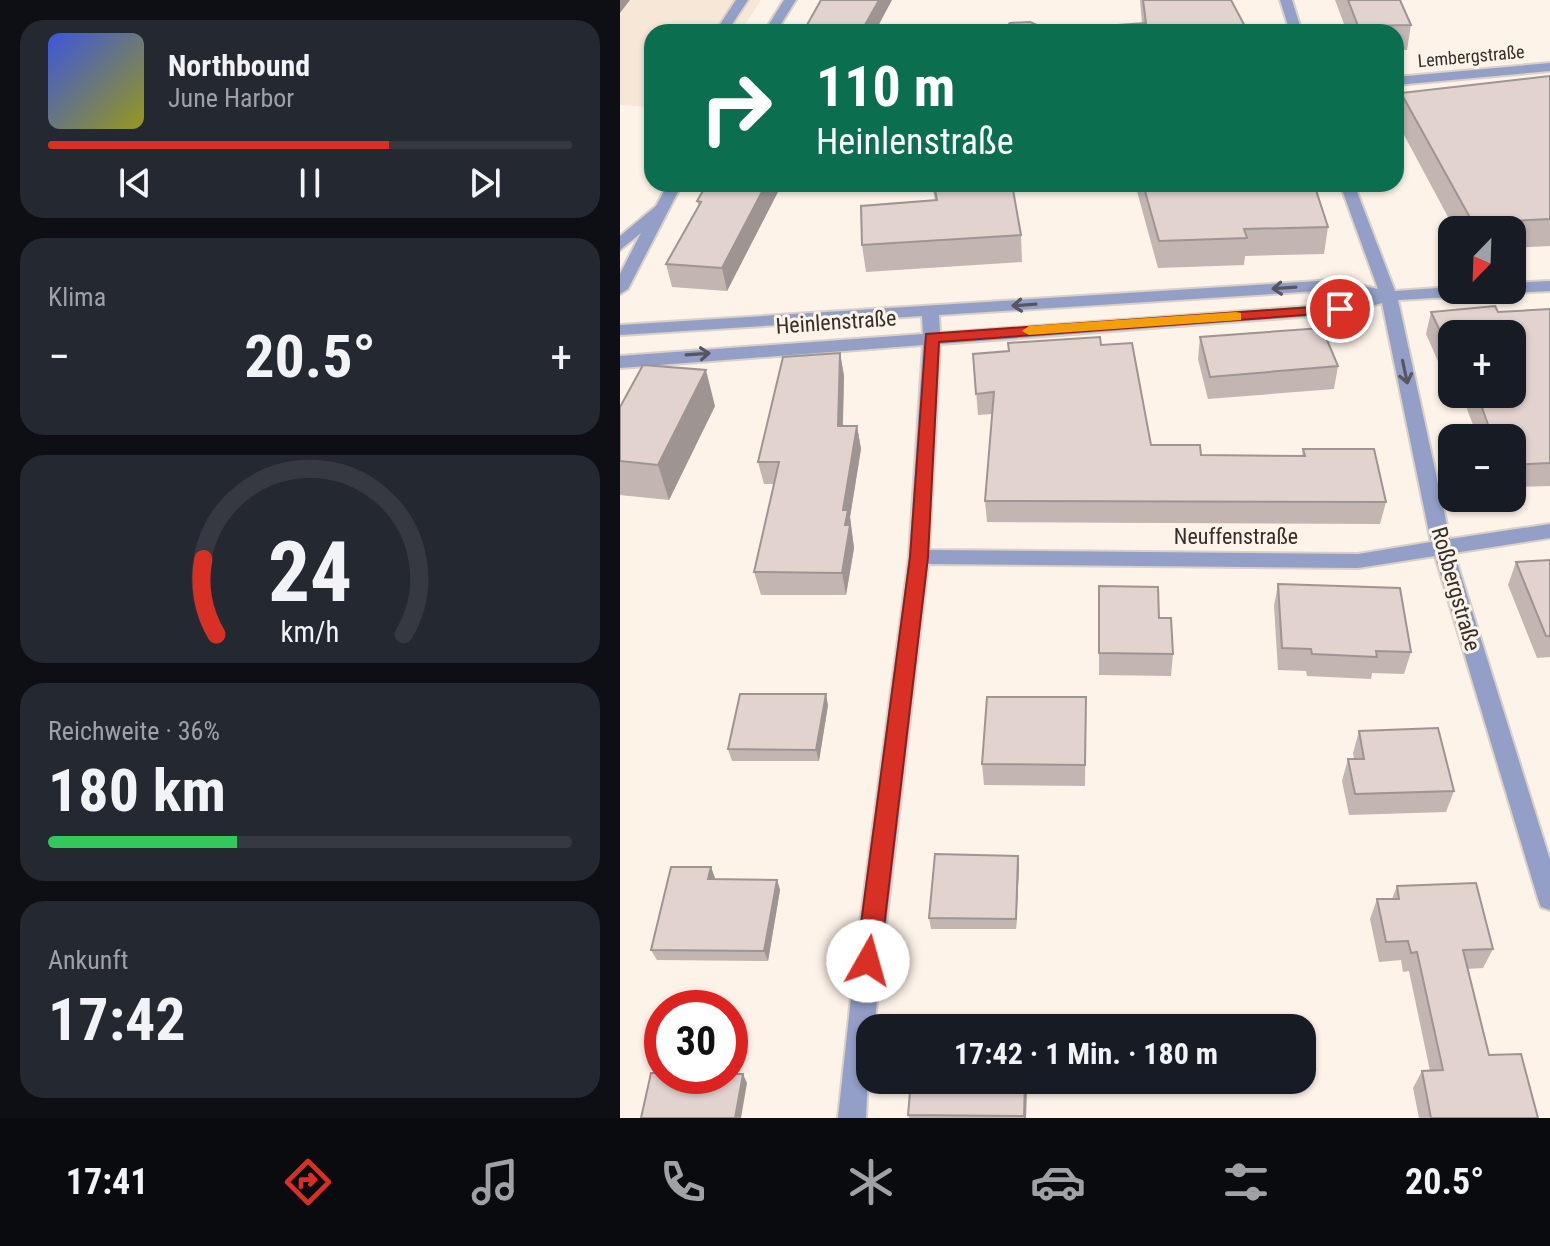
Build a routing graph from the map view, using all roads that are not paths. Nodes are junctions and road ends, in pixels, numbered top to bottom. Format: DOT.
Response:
graph roads {
  1 [pos="742,0"];
  2 [pos="790,0"];
  3 [pos="1286,0"];
  4 [pos="726,24"];
  5 [pos="775,24"];
  6 [pos="1294,24"];
  7 [pos="1550,67"];
  8 [pos="1404,80"];
  9 [pos="670,192"];
  10 [pos="1350,192"];
  11 [pos="662,204"];
  12 [pos="620,245"];
  13 [pos="1550,286"];
  14 [pos="1526,287"];
  15 [pos="620,289"];
  16 [pos="1438,293"];
  17 [pos="1389,296"];
  18 [pos="930,312"];
  19 [pos="620,330"];
  20 [pos="932,337"];
  21 [pos="620,362"];
  22 [pos="1550,531"];
  23 [pos="1442,547"];
  24 [pos="919,557"];
  25 [pos="1550,899"];
  26 [pos="852,1118"];
  1 -- 4 [label="street"];
  2 -- 5 [label="street"];
  3 -- 6 [label="street"];
  7 -- 8 [label="street, Lembergstraße"];
  9 -- 11 [label="street"];
  10 -- 17 [label="street, Roßbergstraße"];
  11 -- 12 [label="street"];
  11 -- 15 [label="street"];
  13 -- 14 [label="street"];
  16 -- 17 [label="street, Heinlenstraße"];
  17 -- 18 [label="street, Heinlenstraße, one-way"];
  17 -- 20 [label="street, Heinlenstraße"];
  17 -- 23 [label="street, Roßbergstraße, one-way"];
  18 -- 19 [label="street, Heinlenstraße"];
  18 -- 20 [label="street"];
  21 -- 20 [label="street, Heinlenstraße, one-way"];
  20 -- 24 [label="street"];
  22 -- 23 [label="street, Neuffenstraße"];
  23 -- 24 [label="street, Neuffenstraße"];
  23 -- 25 [label="street, Roßbergstraße"];
  24 -- 26 [label="street"];
}
